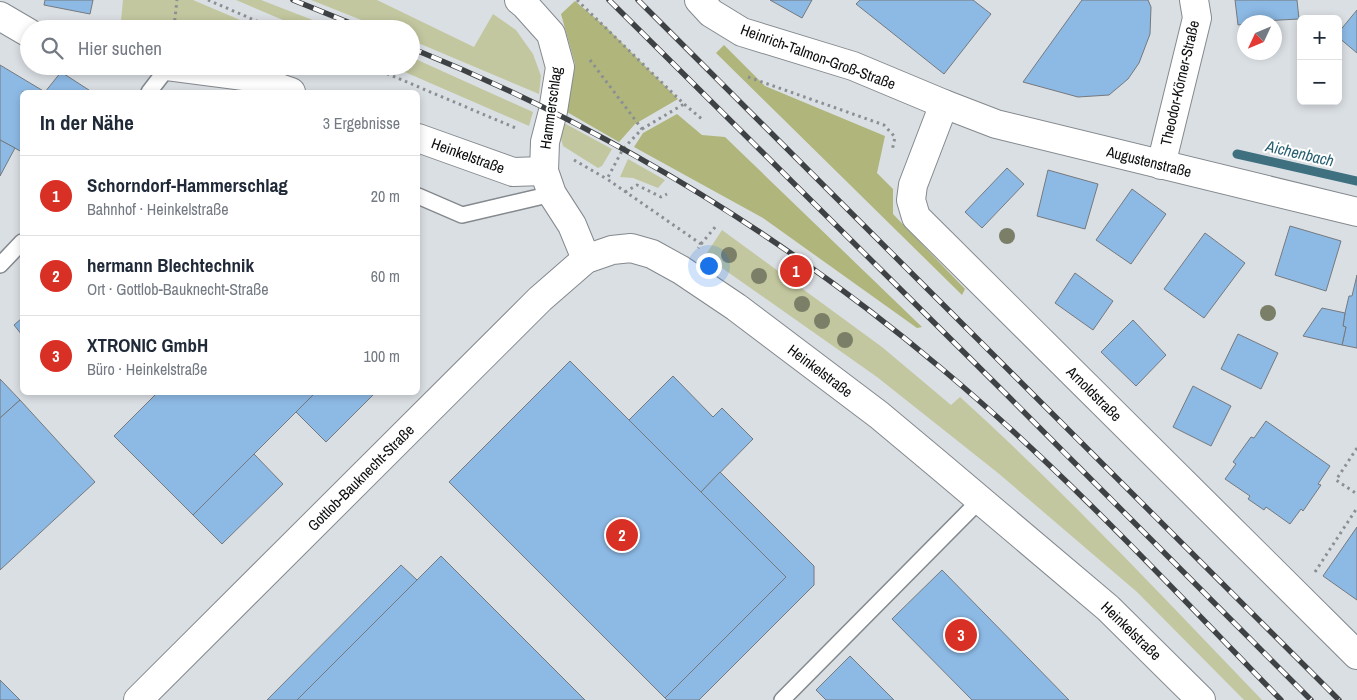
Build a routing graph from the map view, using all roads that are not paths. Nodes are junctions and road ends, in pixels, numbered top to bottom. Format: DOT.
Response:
graph roads {
  1 [pos="519,0"];
  2 [pos="698,0"];
  3 [pos="1194,0"];
  4 [pos="0,16"];
  5 [pos="20,28"];
  6 [pos="161,75"];
  7 [pos="236,75"];
  8 [pos="150,90"];
  9 [pos="285,90"];
  10 [pos="944,104"];
  11 [pos="420,139"];
  12 [pos="1161,165"];
  13 [pos="548,182"];
  14 [pos="420,197"];
  15 [pos="1357,212"];
  16 [pos="20,244"];
  17 [pos="586,259"];
  18 [pos="0,265"];
  19 [pos="980,500"];
  20 [pos="1357,655"];
  21 [pos="138,700"];
  22 [pos="782,700"];
  23 [pos="1201,700"];
  1 -- 13 [label="street, Hammerschlag"];
  2 -- 10 [label="street, Heinrich-Talmon-Groß-Straße"];
  3 -- 12 [label="street, Theodor-Körner-Straße"];
  4 -- 5 [label="street"];
  6 -- 8 [label="lane"];
  7 -- 9 [label="street"];
  10 -- 12 [label="street, Augustenstraße"];
  10 -- 20 [label="street, Arnoldstraße"];
  11 -- 13 [label="street, Heinkelstraße"];
  12 -- 15 [label="street, Augustenstraße"];
  13 -- 14 [label="lane"];
  13 -- 17 [label="street"];
  16 -- 18 [label="lane"];
  17 -- 19 [label="street, Heinkelstraße"];
  17 -- 21 [label="street, Gottlob-Bauknecht-Straße"];
  19 -- 22 [label="lane"];
  19 -- 23 [label="street, Heinkelstraße"];
}
